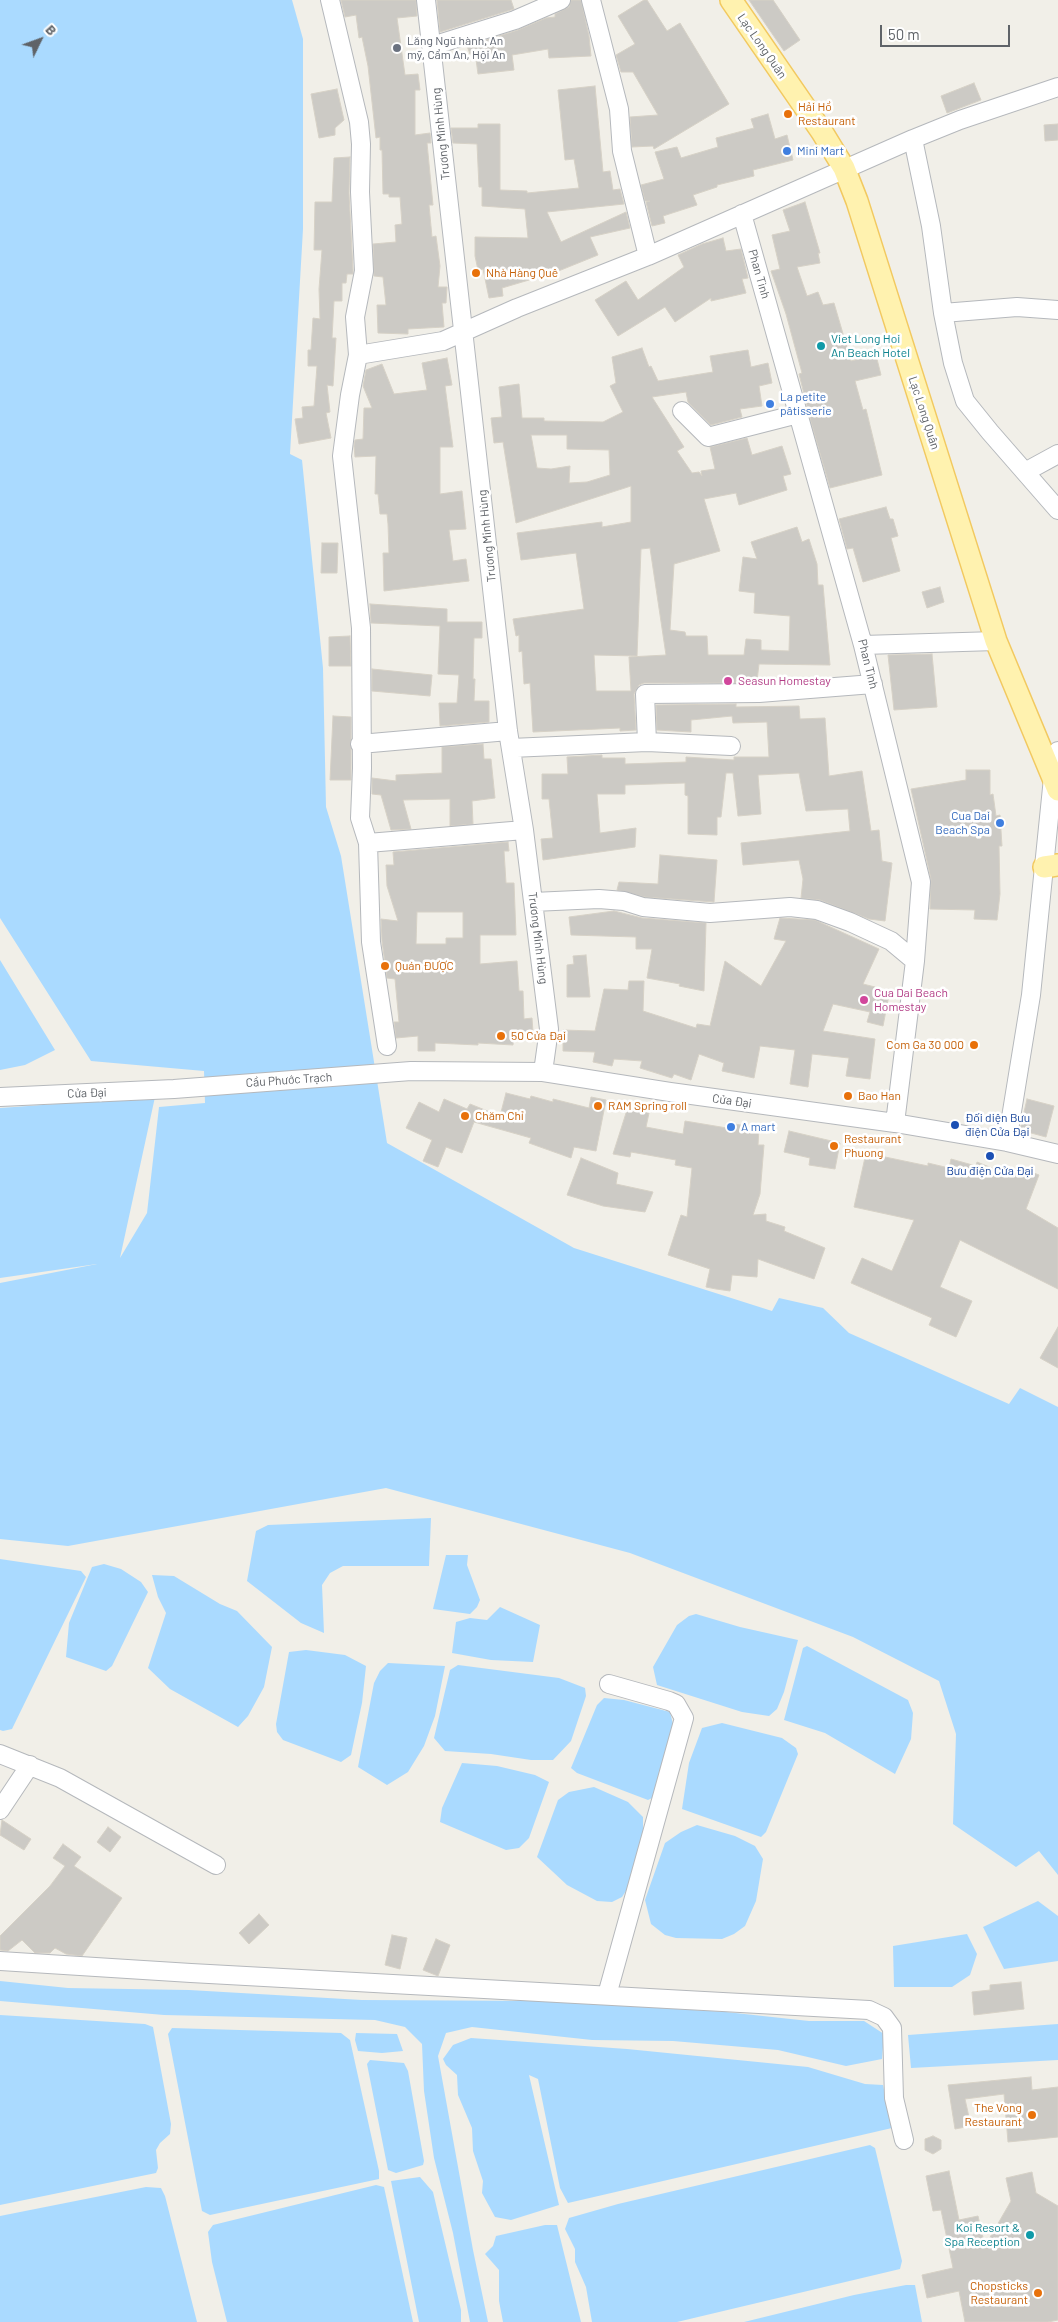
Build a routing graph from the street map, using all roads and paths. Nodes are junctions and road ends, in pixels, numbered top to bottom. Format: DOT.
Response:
graph roads {
  1 [pos="330,0"];
  2 [pos="426,0"];
  3 [pos="561,0"];
  4 [pos="590,0"];
  5 [pos="731,0"];
  6 [pos="432,46"];
  7 [pos="1058,86"];
  8 [pos="913,139"];
  9 [pos="844,168"];
  10 [pos="742,214"];
  11 [pos="648,256"];
  12 [pos="1058,310"];
  13 [pos="942,313"];
  14 [pos="464,331"];
  15 [pos="358,355"];
  16 [pos="682,412"];
  17 [pos="798,414"];
  18 [pos="1058,454"];
  19 [pos="1025,472"];
  20 [pos="1058,510"];
  21 [pos="996,641"];
  22 [pos="863,645"];
  23 [pos="873,684"];
  24 [pos="509,740"];
  25 [pos="648,742"];
  26 [pos="360,744"];
  27 [pos="731,746"];
  28 [pos="1058,751"];
  29 [pos="1055,784"];
  30 [pos="524,830"];
  31 [pos="368,843"];
  32 [pos="1051,866"];
  33 [pos="533,902"];
  34 [pos="915,961"];
  35 [pos="387,1046"];
  36 [pos="404,1072"];
  37 [pos="543,1072"];
  38 [pos="174,1090"];
  39 [pos="0,1097"];
  40 [pos="895,1123"];
  41 [pos="1007,1142"];
  42 [pos="1058,1154"];
  43 [pos="609,1684"];
  44 [pos="0,1754"];
  45 [pos="30,1765"];
  46 [pos="0,1810"];
  47 [pos="216,1866"];
  48 [pos="0,1960"];
  49 [pos="608,1995"];
  50 [pos="904,2140"];
  1 -- 15 [label="street"];
  2 -- 6 [label="street, Trương Minh Hùng"];
  3 -- 6 [label="street"];
  4 -- 11 [label="street"];
  5 -- 9 [label="main road, Lạc Long Quân"];
  6 -- 14 [label="street, Trương Minh Hùng"];
  7 -- 8 [label="street"];
  8 -- 9 [label="street"];
  8 -- 13 [label="street"];
  9 -- 10 [label="street"];
  9 -- 21 [label="main road, Lạc Long Quân"];
  10 -- 11 [label="street"];
  10 -- 17 [label="street, Phan Tình"];
  11 -- 14 [label="street"];
  12 -- 13 [label="street"];
  13 -- 19 [label="street"];
  14 -- 15 [label="street"];
  14 -- 24 [label="street, Trương Minh Hùng"];
  15 -- 26 [label="street"];
  16 -- 17 [label="street"];
  17 -- 22 [label="street, Phan Tình"];
  18 -- 19 [label="street"];
  19 -- 20 [label="street"];
  21 -- 22 [label="street"];
  21 -- 29 [label="main road, Lạc Long Quân"];
  22 -- 23 [label="street, Phan Tình"];
  23 -- 25 [label="street"];
  23 -- 34 [label="street, Phan Tình"];
  24 -- 25 [label="street"];
  24 -- 26 [label="street"];
  24 -- 30 [label="street, Trương Minh Hùng"];
  25 -- 27 [label="street"];
  26 -- 31 [label="street"];
  28 -- 29 [label="street"];
  29 -- 32 [label="street"];
  30 -- 31 [label="street"];
  30 -- 33 [label="street, Trương Minh Hùng"];
  31 -- 35 [label="street"];
  32 -- 41 [label="street"];
  33 -- 34 [label="street"];
  33 -- 37 [label="street, Trương Minh Hùng"];
  34 -- 40 [label="street, Phan Tình"];
  36 -- 37 [label="street, Cửa Đại"];
  36 -- 38 [label="street, Cầu Phước Trạch"];
  37 -- 40 [label="street, Cửa Đại"];
  38 -- 39 [label="street, Cửa Đại"];
  40 -- 41 [label="street, Cửa Đại"];
  41 -- 42 [label="street, Cửa Đại"];
  43 -- 49 [label="street"];
  44 -- 45 [label="street"];
  45 -- 46 [label="street"];
  45 -- 47 [label="street"];
  48 -- 49 [label="street"];
  49 -- 50 [label="street"];
}
